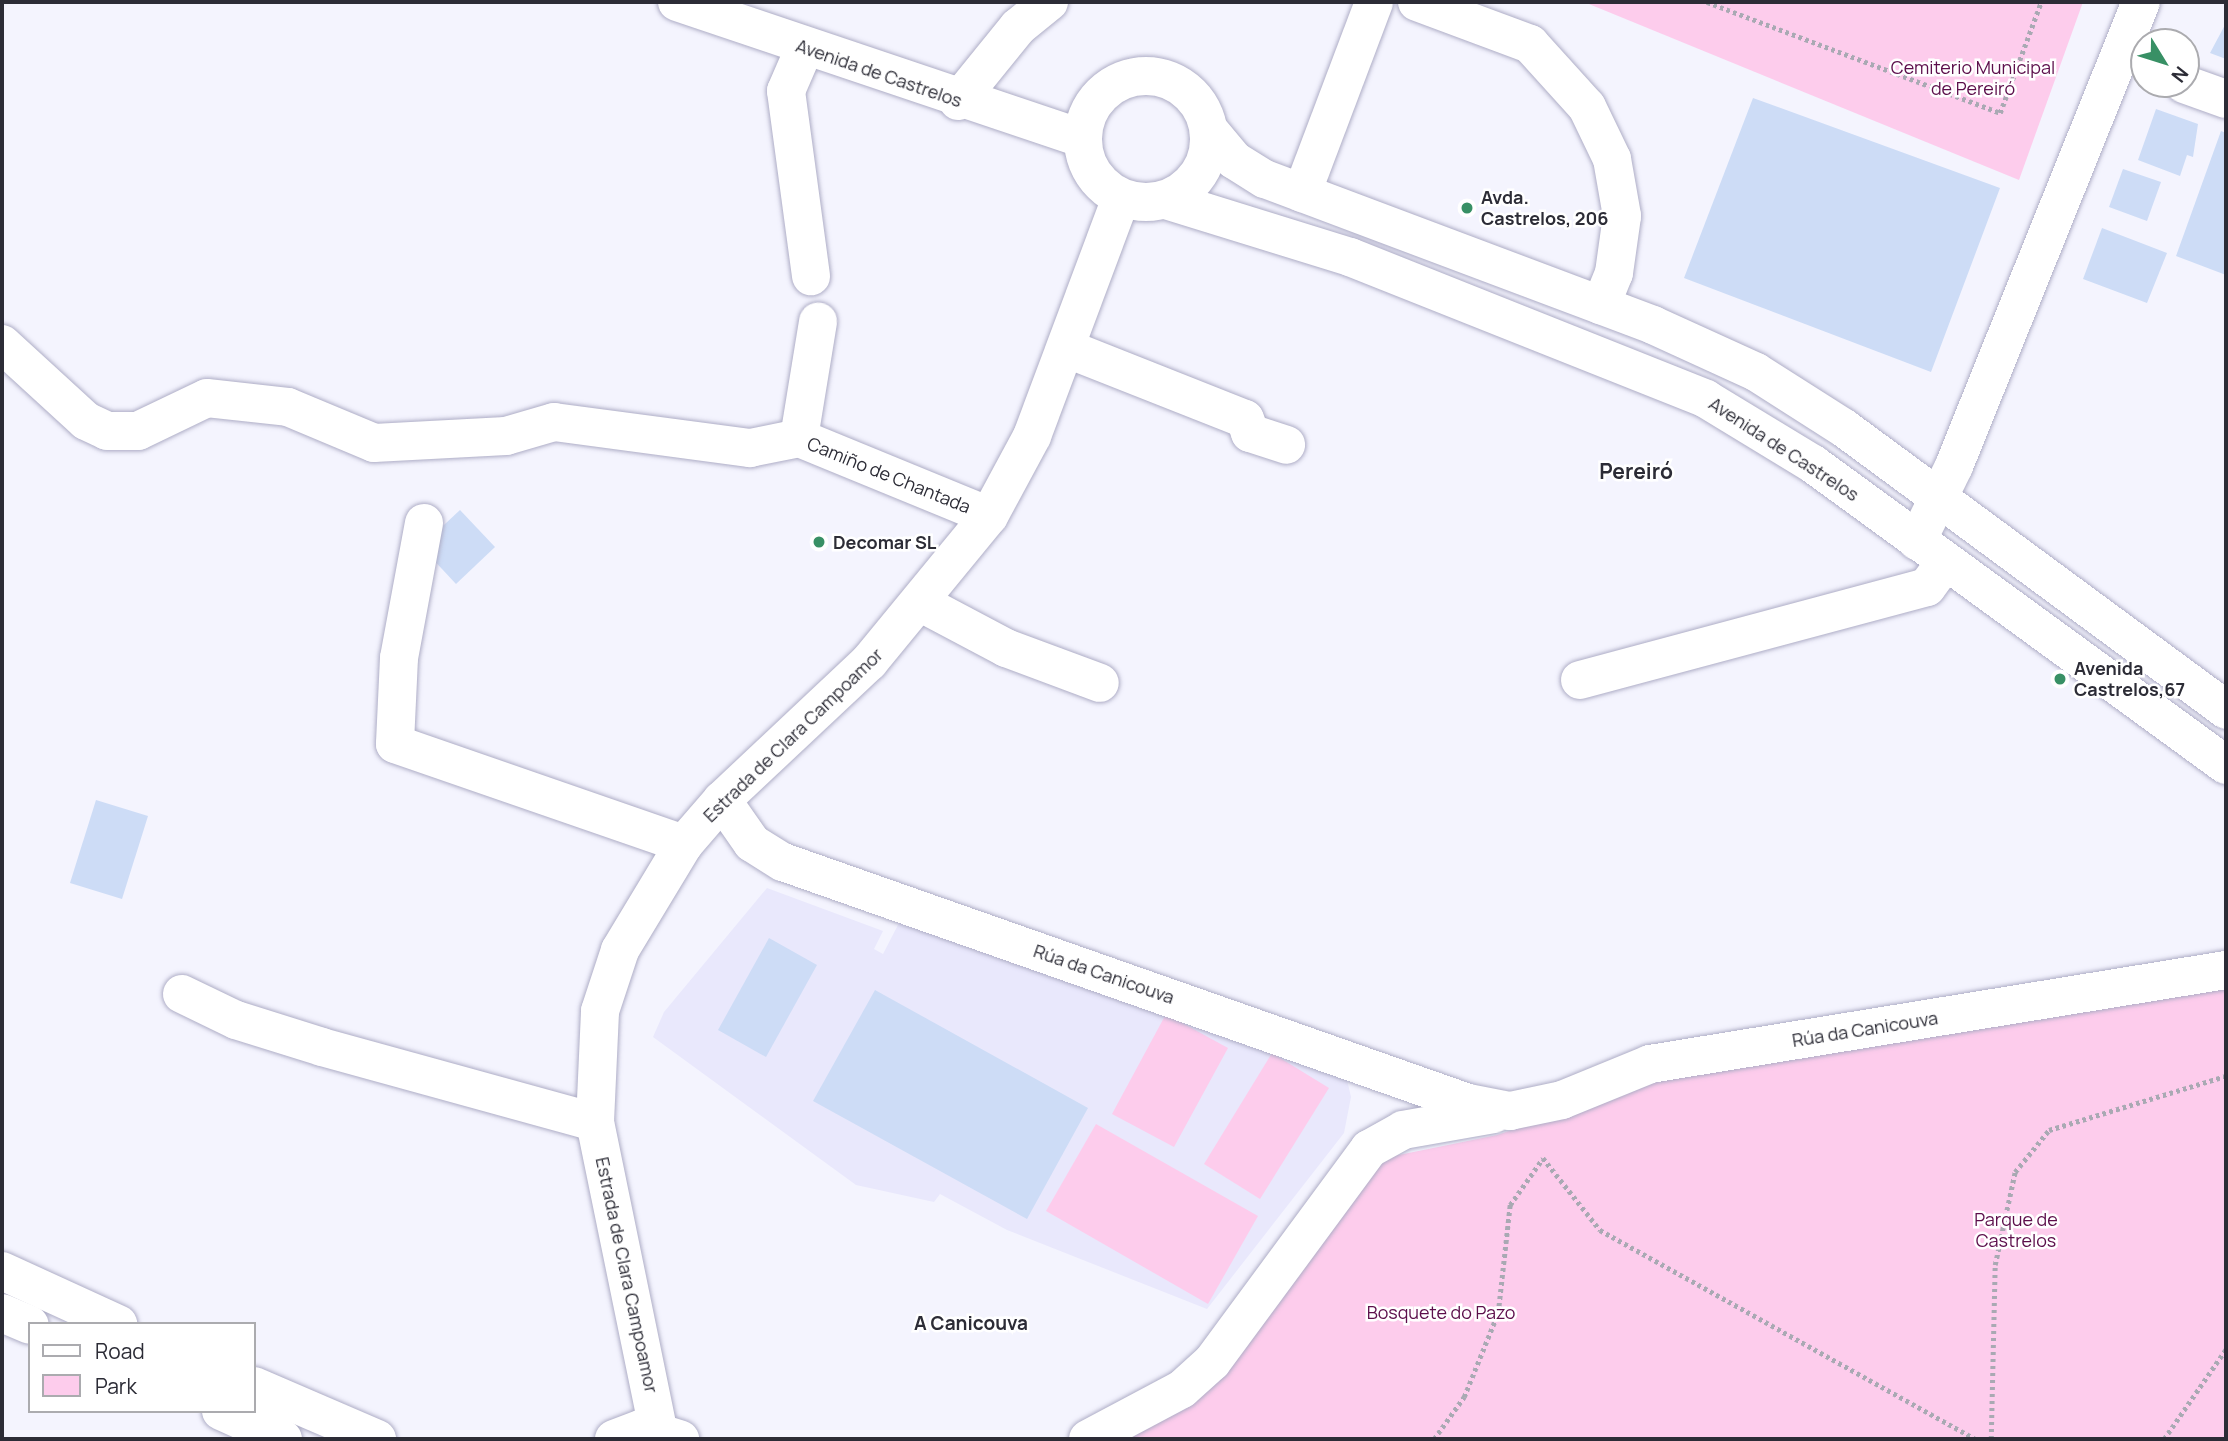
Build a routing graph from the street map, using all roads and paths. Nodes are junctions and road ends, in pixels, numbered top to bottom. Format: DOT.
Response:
graph roads {
  1 [pos="677,2"];
  2 [pos="1049,2"];
  3 [pos="1374,2"];
  4 [pos="1417,2"];
  5 [pos="1711,2"];
  6 [pos="2041,2"];
  7 [pos="2141,2"];
  8 [pos="2137,28"];
  9 [pos="805,47"];
  10 [pos="2130,69"];
  11 [pos="2200,90"];
  12 [pos="2226,99"];
  13 [pos="958,101"];
  14 [pos="1209,130"];
  15 [pos="1082,138"];
  16 [pos="1302,193"];
  17 [pos="1121,198"];
  18 [pos="1166,200"];
  19 [pos="811,276"];
  20 [pos="1601,306"];
  21 [pos="818,322"];
  22 [pos="2,344"];
  23 [pos="1068,349"];
  24 [pos="1294,435"];
  25 [pos="799,438"];
  26 [pos="1939,498"];
  27 [pos="989,516"];
  28 [pos="424,523"];
  29 [pos="1932,551"];
  30 [pos="923,604"];
  31 [pos="1580,680"];
  32 [pos="1100,683"];
  33 [pos="2226,710"];
  34 [pos="2226,765"];
  35 [pos="722,800"];
  36 [pos="684,844"];
  37 [pos="2226,970"];
  38 [pos="182,995"];
  39 [pos="2226,1076"];
  40 [pos="1510,1111"];
  41 [pos="595,1122"];
  42 [pos="2,1271"];
  43 [pos="2,1312"];
  44 [pos="114,1322"];
  45 [pos="28,1324"];
  46 [pos="2226,1349"];
  47 [pos="256,1386"];
  48 [pos="224,1413"];
  49 [pos="669,1434"];
  50 [pos="283,1439"];
  51 [pos="377,1439"];
  52 [pos="614,1439"];
  53 [pos="1088,1439"];
  54 [pos="1434,1439"];
  55 [pos="1976,1439"];
  56 [pos="1992,1439"];
  57 [pos="2164,1439"];
  1 -- 9 [label="street, Avenida de Castrelos"];
  2 -- 13 [label="street"];
  3 -- 16 [label="street"];
  4 -- 20 [label="street"];
  5 -- 6 [label="path"];
  7 -- 8 [label="street"];
  9 -- 13 [label="street, Avenida de Castrelos"];
  9 -- 19 [label="street"];
  10 -- 26 [label="street"];
  11 -- 12 [label="street"];
  13 -- 15 [label="street, Avenida de Castrelos"];
  14 -- 15 [label="street"];
  14 -- 16 [label="street"];
  14 -- 18 [label="street"];
  15 -- 17 [label="street"];
  16 -- 20 [label="street"];
  17 -- 18 [label="street"];
  17 -- 23 [label="street, Estrada de Clara Campoamor"];
  18 -- 29 [label="street, Avenida de Castrelos"];
  20 -- 26 [label="street"];
  21 -- 25 [label="street"];
  22 -- 25 [label="street, Camiño de Chantada"];
  23 -- 24 [label="street"];
  23 -- 27 [label="street, Estrada de Clara Campoamor"];
  25 -- 27 [label="street, Camiño de Chantada"];
  26 -- 29 [label="street"];
  26 -- 33 [label="street"];
  27 -- 30 [label="street, Estrada de Clara Campoamor"];
  28 -- 36 [label="street"];
  29 -- 31 [label="street"];
  29 -- 34 [label="street, Avenida de Castrelos"];
  30 -- 32 [label="street"];
  30 -- 35 [label="street, Estrada de Clara Campoamor"];
  35 -- 36 [label="street, Estrada de Clara Campoamor"];
  35 -- 40 [label="street, Rúa da Canicouva"];
  36 -- 41 [label="street, Estrada de Clara Campoamor"];
  37 -- 40 [label="street, Rúa da Canicouva"];
  38 -- 41 [label="street"];
  39 -- 56 [label="path"];
  40 -- 53 [label="street, Rúa da Canicouva"];
  41 -- 49 [label="street, Estrada de Clara Campoamor"];
  42 -- 44 [label="street"];
  43 -- 45 [label="street"];
  46 -- 57 [label="path"];
  47 -- 51 [label="street"];
  48 -- 50 [label="street"];
  49 -- 52 [label="street, Estrada de Clara Campoamor"];
  54 -- 55 [label="path"];
}
